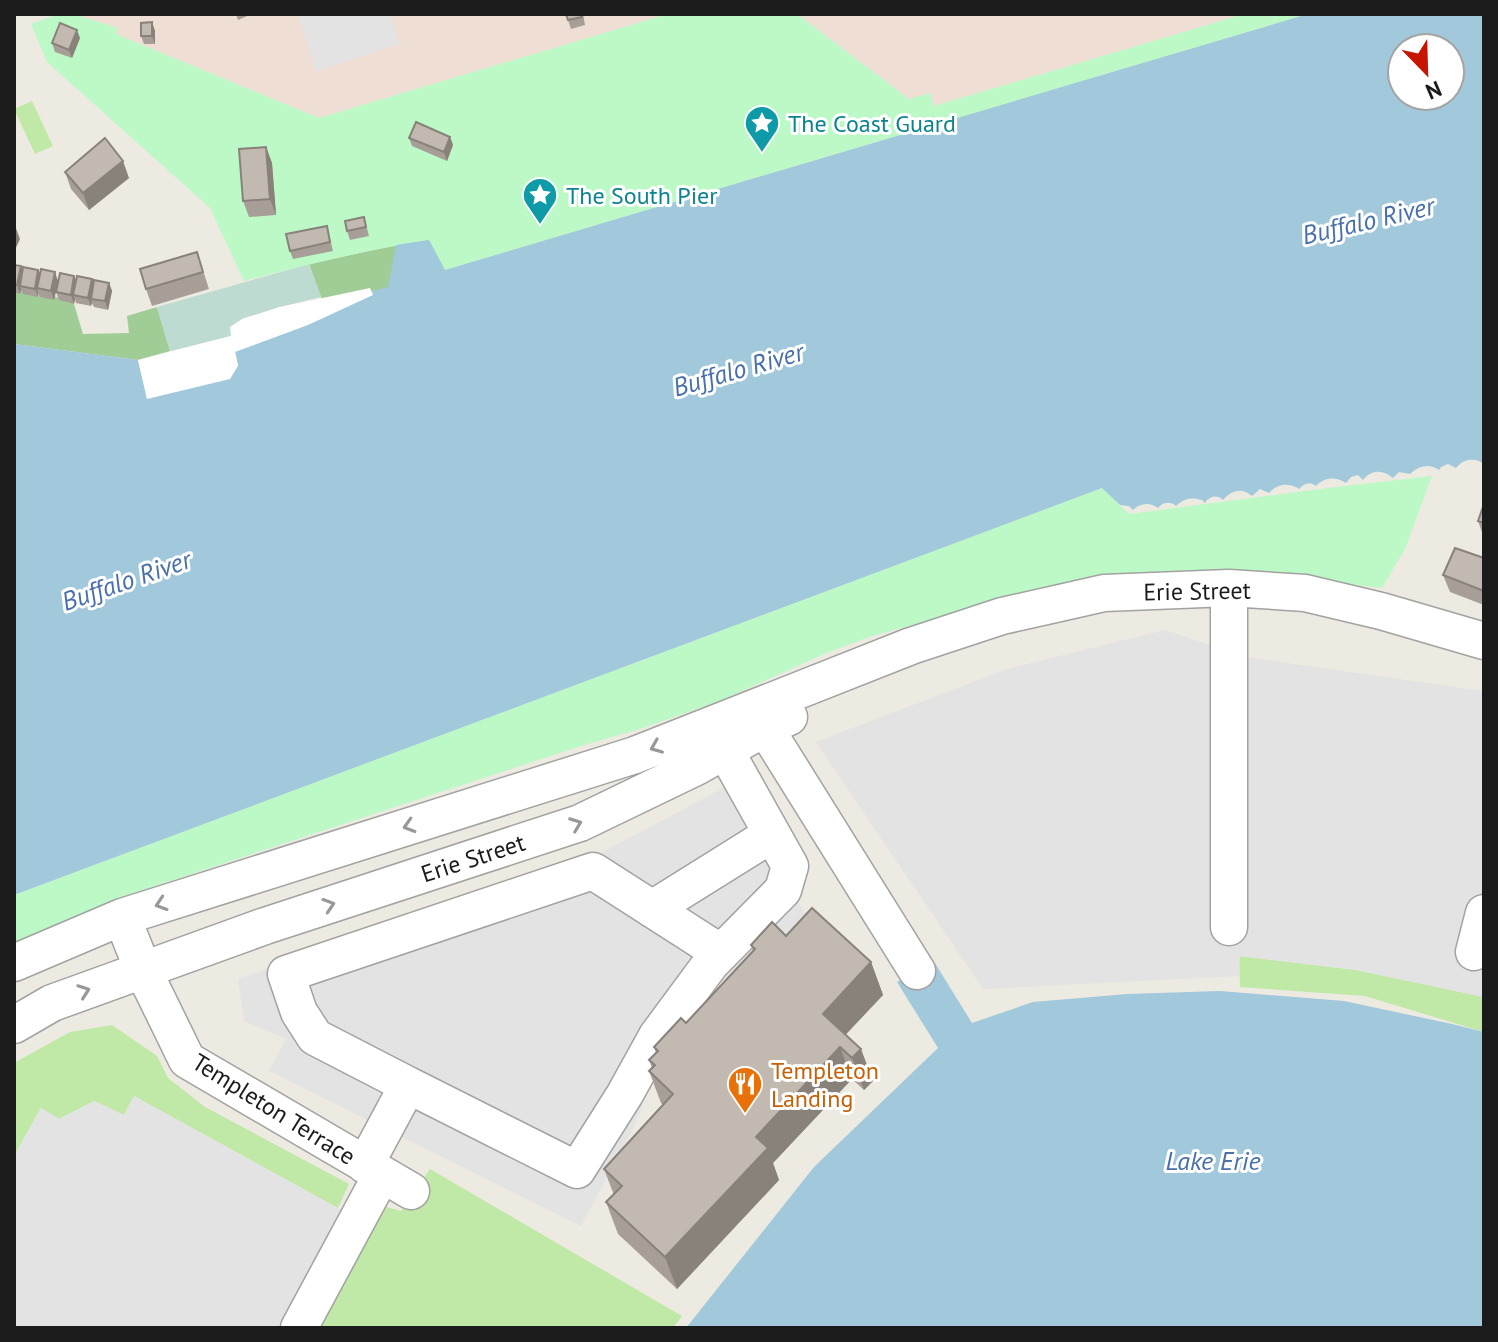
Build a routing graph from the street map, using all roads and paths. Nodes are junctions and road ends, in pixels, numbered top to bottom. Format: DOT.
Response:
graph roads {
  1 [pos="1229,588"];
  2 [pos="1484,641"];
  3 [pos="759,718"];
  4 [pos="714,739"];
  5 [pos="772,834"];
  6 [pos="652,909"];
  7 [pos="1484,913"];
  8 [pos="122,917"];
  9 [pos="1229,927"];
  10 [pos="1474,952"];
  11 [pos="721,953"];
  12 [pos="14,963"];
  13 [pos="143,970"];
  14 [pos="917,971"];
  15 [pos="14,1025"];
  16 [pos="408,1085"];
  17 [pos="386,1177"];
  18 [pos="299,1328"];
  1 -- 2 [label="street, Erie Street"];
  1 -- 3 [label="street, Erie Street"];
  1 -- 9 [label="street"];
  3 -- 4 [label="street, Erie Street"];
  3 -- 14 [label="street"];
  4 -- 5 [label="street"];
  4 -- 8 [label="street, Erie Street, one-way"];
  13 -- 4 [label="street, Erie Street, one-way"];
  5 -- 6 [label="street"];
  5 -- 11 [label="street"];
  6 -- 11 [label="street"];
  6 -- 16 [label="street"];
  7 -- 10 [label="street"];
  8 -- 12 [label="street, Erie Street"];
  8 -- 13 [label="street, Templeton Terrace"];
  11 -- 16 [label="street"];
  15 -- 13 [label="street, Erie Street, one-way"];
  13 -- 17 [label="street, Templeton Terrace"];
  16 -- 17 [label="street"];
  17 -- 18 [label="street"];
}
